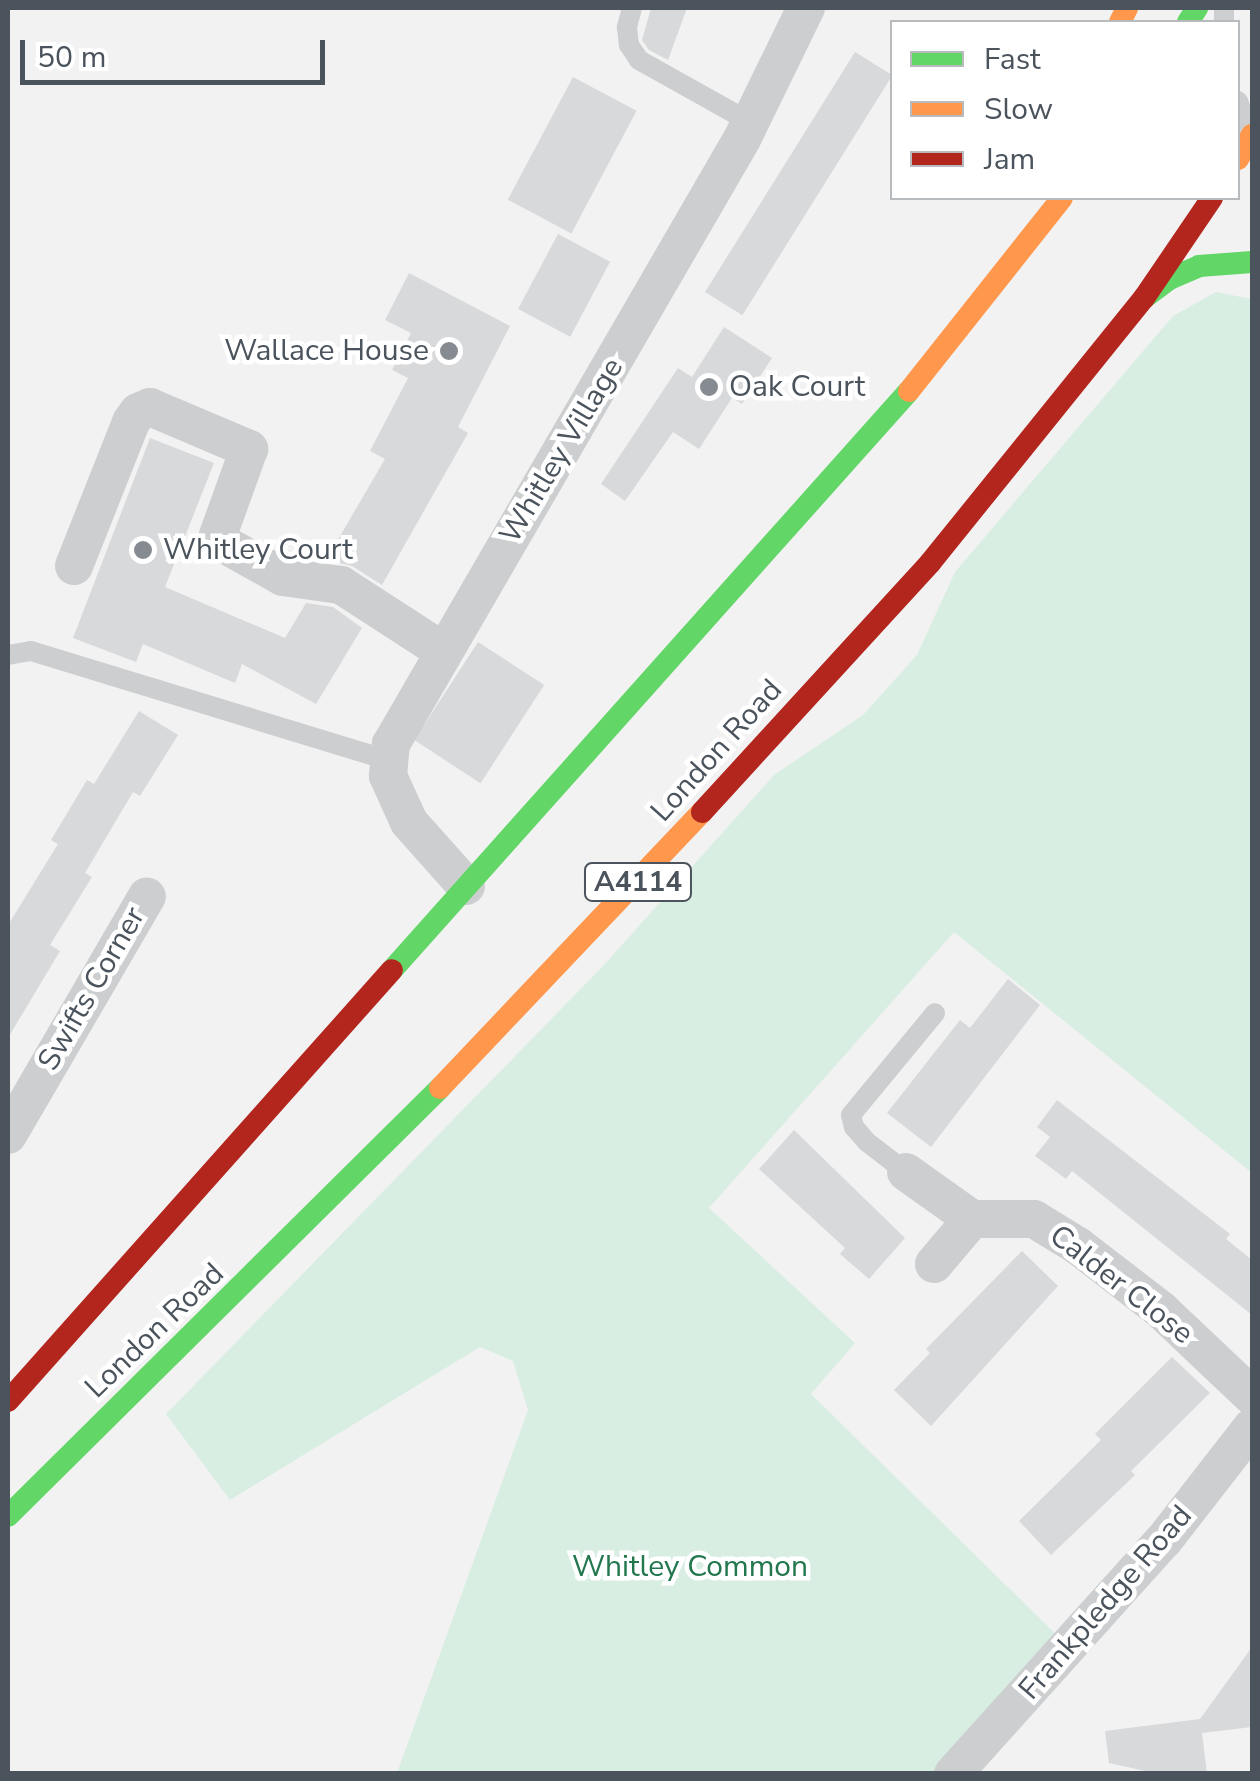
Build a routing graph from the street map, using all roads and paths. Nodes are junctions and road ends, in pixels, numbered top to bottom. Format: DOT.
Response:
graph roads {
  1 [pos="632,8"];
  2 [pos="806,8"];
  3 [pos="1240,106"];
  4 [pos="750,122"];
  5 [pos="1252,136"];
  6 [pos="1060,200"];
  7 [pos="1211,200"];
  8 [pos="1017,214"];
  9 [pos="1252,262"];
  10 [pos="1144,298"];
  11 [pos="940,357"];
  12 [pos="74,566"];
  13 [pos="443,651"];
  14 [pos="8,655"];
  15 [pos="390,761"];
  16 [pos="466,886"];
  17 [pos="147,896"];
  18 [pos="934,1013"];
  19 [pos="8,1135"];
  20 [pos="906,1172"];
  21 [pos="972,1218"];
  22 [pos="934,1264"];
  23 [pos="1252,1396"];
  24 [pos="8,1400"];
  25 [pos="1252,1427"];
  26 [pos="8,1516"];
  27 [pos="953,1774"];
  1 -- 4 [label="lane"];
  2 -- 4 [label="street, Whitley Village"];
  3 -- 5 [label="lane"];
  4 -- 13 [label="street, Whitley Village"];
  6 -- 11 [label="main road, London Road"];
  7 -- 10 [label="main road, London Road / A4114"];
  8 -- 11 [label="main road, London Road"];
  9 -- 10 [label="main road"];
  10 -- 26 [label="main road, London Road / A4114"];
  11 -- 16 [label="main road, London Road"];
  12 -- 13 [label="street"];
  13 -- 15 [label="street, Whitley Village"];
  14 -- 15 [label="lane"];
  15 -- 16 [label="street"];
  16 -- 24 [label="main road, London Road"];
  17 -- 19 [label="street, Swifts Corner"];
  18 -- 20 [label="lane"];
  20 -- 21 [label="street"];
  21 -- 22 [label="street"];
  21 -- 23 [label="street, Calder Close"];
  25 -- 27 [label="street, Frankpledge Road"];
}
